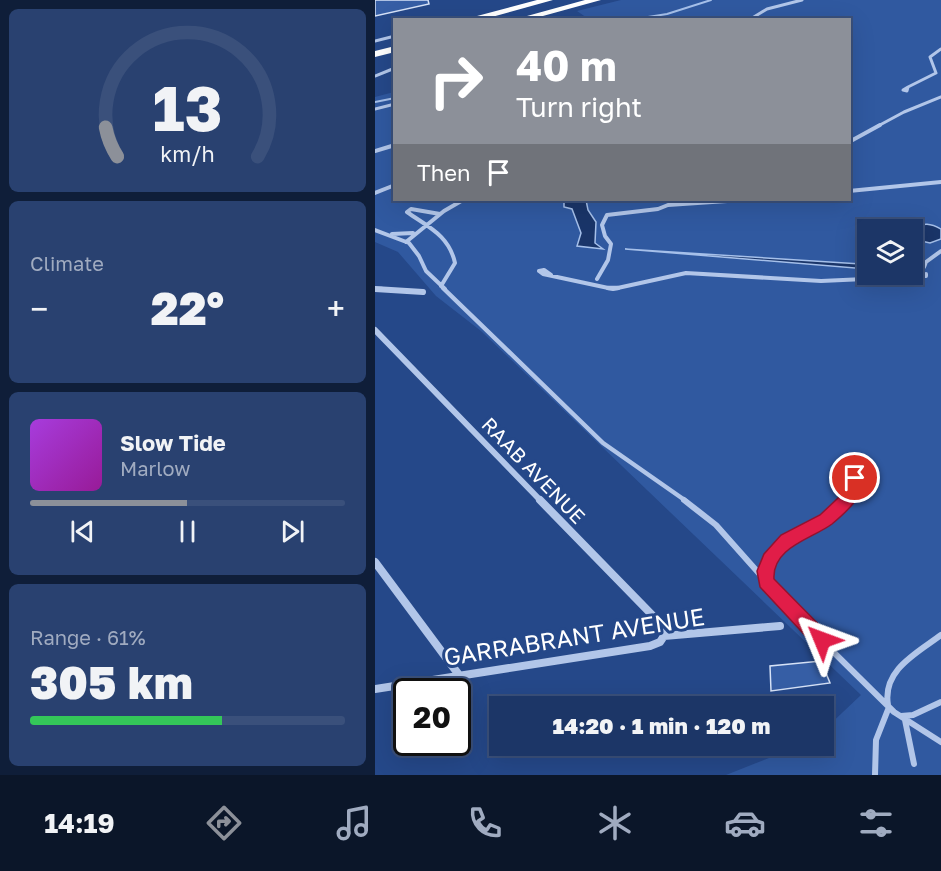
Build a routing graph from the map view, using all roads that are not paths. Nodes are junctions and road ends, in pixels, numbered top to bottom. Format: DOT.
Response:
graph roads {
  1 [pos="548,0"];
  2 [pos="596,0"];
  3 [pos="802,0"];
  4 [pos="475,18"];
  5 [pos="527,18"];
  6 [pos="752,18"];
  7 [pos="393,36"];
  8 [pos="375,41"];
  9 [pos="941,49"];
  10 [pos="393,50"];
  11 [pos="375,54"];
  12 [pos="393,69"];
  13 [pos="941,72"];
  14 [pos="936,73"];
  15 [pos="375,76"];
  16 [pos="908,87"];
  17 [pos="941,97"];
  18 [pos="393,104"];
  19 [pos="375,109"];
  20 [pos="851,141"];
  21 [pos="393,147"];
  22 [pos="375,152"];
  23 [pos="941,182"];
  24 [pos="393,186"];
  25 [pos="851,191"];
  26 [pos="375,193"];
  27 [pos="461,201"];
  28 [pos="664,201"];
  29 [pos="727,201"];
  30 [pos="668,205"];
  31 [pos="440,214"];
  32 [pos="427,225"];
  33 [pos="375,230"];
  34 [pos="416,232"];
  35 [pos="389,234"];
  36 [pos="406,242"];
  37 [pos="941,251"];
  38 [pos="924,267"];
  39 [pos="926,274"];
  40 [pos="551,275"];
  41 [pos="597,279"];
  42 [pos="441,286"];
  43 [pos="375,289"];
  44 [pos="423,292"];
  45 [pos="375,330"];
  46 [pos="855,478"];
  47 [pos="375,562"];
  48 [pos="766,581"];
  49 [pos="780,626"];
  50 [pos="941,634"];
  51 [pos="664,636"];
  52 [pos="459,675"];
  53 [pos="375,689"];
  54 [pos="941,702"];
  55 [pos="891,710"];
  56 [pos="905,720"];
  57 [pos="931,738"];
  58 [pos="941,742"];
  59 [pos="941,747"];
  60 [pos="913,764"];
  61 [pos="875,775"];
  1 -- 4 [label="highway"];
  2 -- 5 [label="highway"];
  3 -- 6 [label="lane"];
  7 -- 8 [label="highway"];
  9 -- 14 [label="lane"];
  10 -- 11 [label="highway"];
  12 -- 15 [label="lane"];
  13 -- 14 [label="lane"];
  14 -- 16 [label="lane"];
  17 -- 20 [label="lane"];
  18 -- 19 [label="lane"];
  21 -- 22 [label="lane"];
  23 -- 25 [label="lane"];
  24 -- 26 [label="lane"];
  27 -- 31 [label="lane"];
  28 -- 30 [label="lane"];
  29 -- 30 [label="lane"];
  30 -- 41 [label="lane"];
  31 -- 32 [label="lane"];
  31 -- 32 [label="lane"];
  32 -- 34 [label="lane"];
  32 -- 42 [label="lane"];
  33 -- 35 [label="lane"];
  34 -- 35 [label="lane"];
  34 -- 36 [label="lane"];
  35 -- 36 [label="lane"];
  36 -- 42 [label="lane"];
  37 -- 38 [label="lane"];
  39 -- 40 [label="lane"];
  42 -- 48 [label="lane"];
  43 -- 44 [label="street"];
  45 -- 51 [label="street, RAAB AVENUE"];
  46 -- 48 [label="lane"];
  47 -- 52 [label="street"];
  48 -- 55 [label="lane"];
  49 -- 51 [label="street, GARRABRANT AVENUE"];
  50 -- 55 [label="lane"];
  51 -- 52 [label="street, GARRABRANT AVENUE"];
  52 -- 53 [label="street, GARRABRANT AVENUE"];
  54 -- 55 [label="lane"];
  55 -- 56 [label="lane"];
  55 -- 61 [label="lane"];
  56 -- 57 [label="lane"];
  56 -- 60 [label="lane"];
  57 -- 58 [label="lane"];
  57 -- 59 [label="lane"];
}
